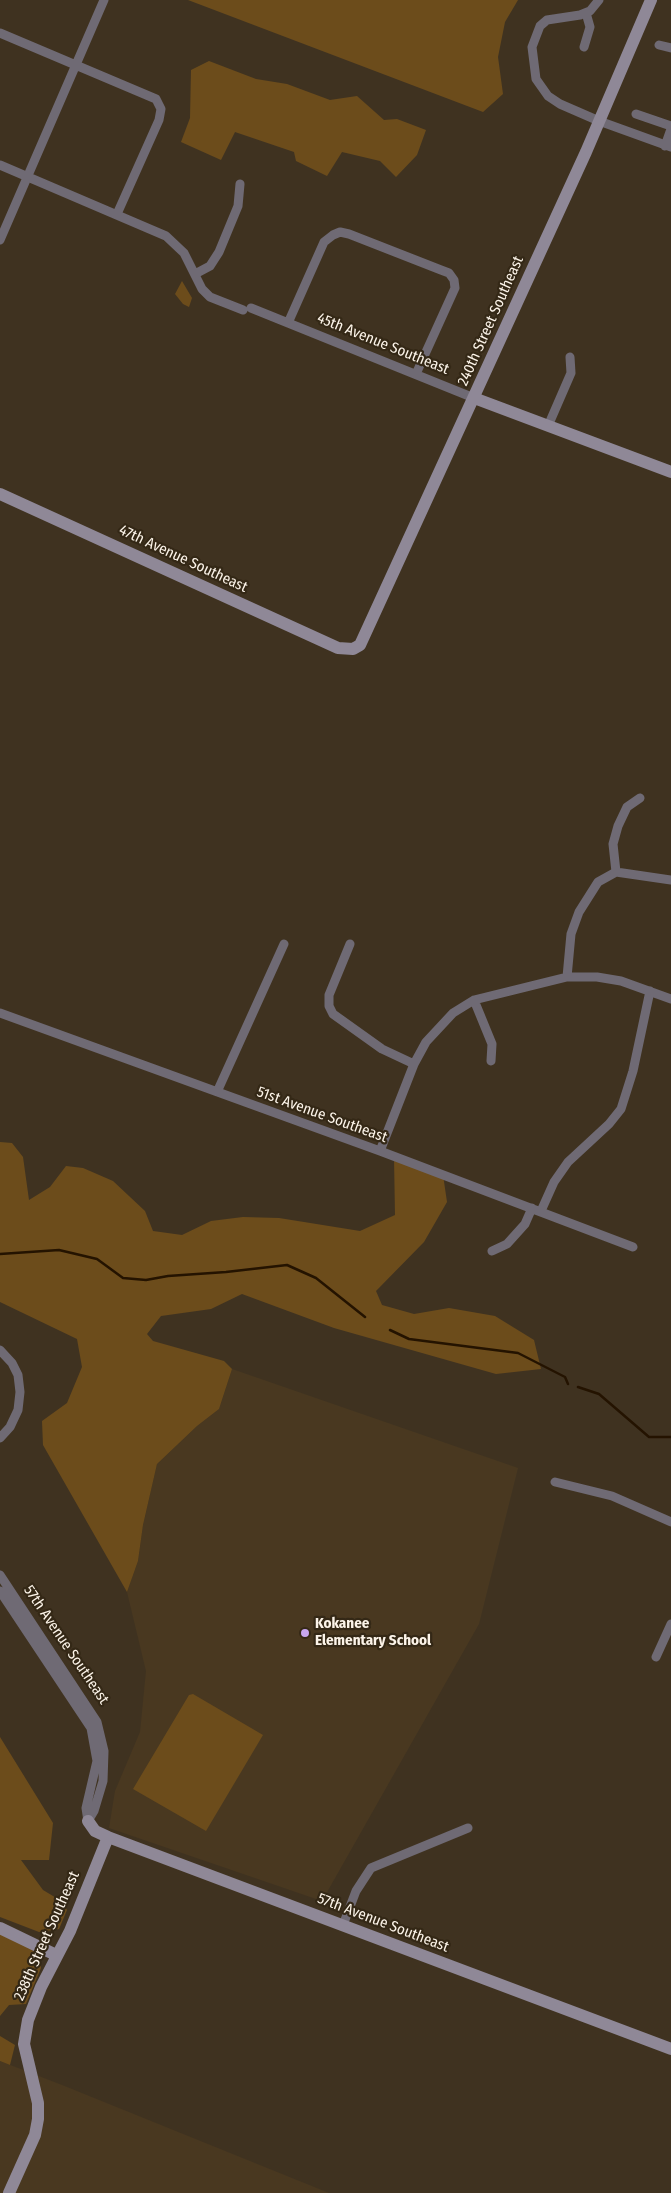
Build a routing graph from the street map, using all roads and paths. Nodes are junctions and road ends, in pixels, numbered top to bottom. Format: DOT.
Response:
graph roads {
  1 [pos="104,0"];
  2 [pos="599,0"];
  3 [pos="651,0"];
  4 [pos="586,13"];
  5 [pos="0,33"];
  6 [pos="659,45"];
  7 [pos="584,47"];
  8 [pos="671,48"];
  9 [pos="77,64"];
  10 [pos="636,114"];
  11 [pos="599,121"];
  12 [pos="671,127"];
  13 [pos="668,146"];
  14 [pos="0,165"];
  15 [pos="27,176"];
  16 [pos="240,184"];
  17 [pos="117,214"];
  18 [pos="0,240"];
  19 [pos="195,274"];
  20 [pos="288,324"];
  21 [pos="570,357"];
  22 [pos="416,374"];
  23 [pos="474,398"];
  24 [pos="548,426"];
  25 [pos="671,472"];
  26 [pos="0,494"];
  27 [pos="353,649"];
  28 [pos="640,798"];
  29 [pos="616,872"];
  30 [pos="671,880"];
  31 [pos="284,944"];
  32 [pos="350,944"];
  33 [pos="566,978"];
  34 [pos="650,991"];
  35 [pos="671,999"];
  36 [pos="474,1000"];
  37 [pos="0,1013"];
  38 [pos="491,1061"];
  39 [pos="414,1064"];
  40 [pos="217,1092"];
  41 [pos="380,1151"];
  42 [pos="536,1210"];
  43 [pos="634,1247"];
  44 [pos="492,1251"];
  45 [pos="0,1350"];
  46 [pos="0,1438"];
  47 [pos="555,1482"];
  48 [pos="671,1522"];
  49 [pos="0,1575"];
  50 [pos="2,1588"];
  51 [pos="671,1624"];
  52 [pos="656,1657"];
  53 [pos="88,1821"];
  54 [pos="468,1828"];
  55 [pos="108,1837"];
  56 [pos="343,1925"];
  57 [pos="0,1928"];
  58 [pos="56,1955"];
  59 [pos="671,2049"];
  60 [pos="9,2193"];
  1 -- 9 [label="street"];
  2 -- 4 [label="street"];
  3 -- 11 [label="street, 240th Street Southeast"];
  4 -- 7 [label="street"];
  4 -- 11 [label="street"];
  5 -- 9 [label="street"];
  6 -- 8 [label="street"];
  9 -- 15 [label="street"];
  9 -- 17 [label="street"];
  10 -- 12 [label="street"];
  11 -- 13 [label="street"];
  11 -- 23 [label="street, 240th Street Southeast"];
  12 -- 13 [label="street"];
  14 -- 15 [label="street, 45th Avenue Southeast"];
  15 -- 17 [label="street, 45th Avenue Southeast"];
  15 -- 18 [label="street"];
  16 -- 19 [label="street"];
  17 -- 19 [label="street, 45th Avenue Southeast"];
  19 -- 20 [label="street, 45th Avenue Southeast"];
  20 -- 22 [label="street, 45th Avenue Southeast"];
  20 -- 22 [label="street"];
  21 -- 24 [label="street"];
  22 -- 23 [label="street, 45th Avenue Southeast"];
  23 -- 24 [label="street, 45th Avenue Southeast"];
  23 -- 27 [label="street, 240th Street Southeast"];
  24 -- 25 [label="street, 45th Avenue Southeast"];
  26 -- 27 [label="street, 47th Avenue Southeast"];
  28 -- 29 [label="street"];
  29 -- 30 [label="street"];
  29 -- 33 [label="street"];
  31 -- 40 [label="street"];
  32 -- 39 [label="street"];
  33 -- 34 [label="street"];
  33 -- 36 [label="street"];
  34 -- 35 [label="street"];
  34 -- 42 [label="street"];
  36 -- 38 [label="street"];
  36 -- 39 [label="street"];
  37 -- 40 [label="street, 51st Avenue Southeast"];
  39 -- 41 [label="street"];
  40 -- 41 [label="street, 51st Avenue Southeast"];
  41 -- 42 [label="street, 51st Avenue Southeast"];
  42 -- 43 [label="street, 51st Avenue Southeast"];
  42 -- 44 [label="street"];
  45 -- 46 [label="street"];
  47 -- 48 [label="street"];
  49 -- 50 [label="street, 57th Avenue Southeast"];
  50 -- 53 [label="street, 57th Avenue Southeast"];
  51 -- 52 [label="street"];
  53 -- 55 [label="street, 57th Avenue Southeast"];
  54 -- 56 [label="street"];
  55 -- 56 [label="street, 57th Avenue Southeast"];
  55 -- 58 [label="street, 238th Street Southeast"];
  56 -- 59 [label="street, 57th Avenue Southeast"];
  57 -- 58 [label="street"];
  58 -- 60 [label="street, 238th Street Southeast"];
}
